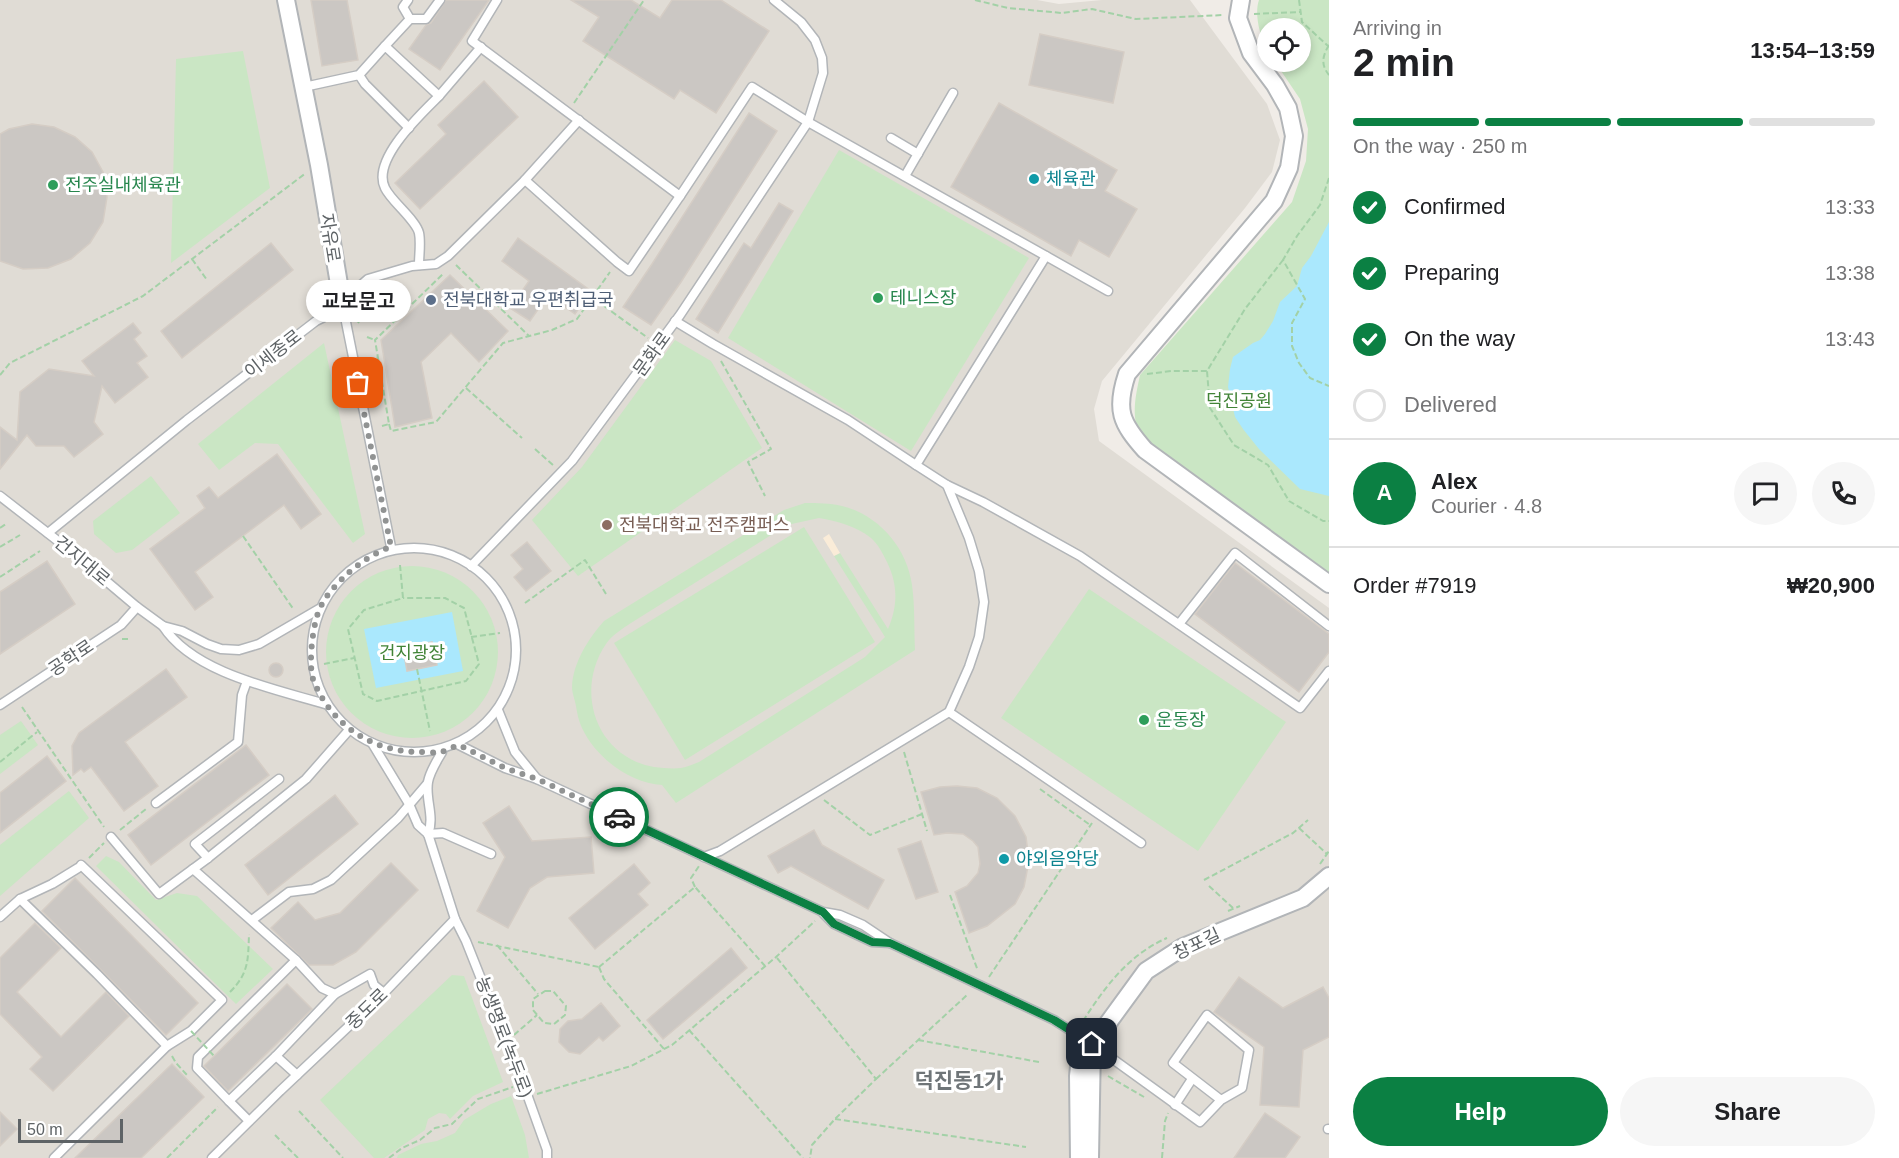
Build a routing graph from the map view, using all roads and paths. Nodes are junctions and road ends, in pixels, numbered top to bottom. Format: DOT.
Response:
graph roads {
  1 [pos="286,0"];
  2 [pos="408,0"];
  3 [pos="440,0"];
  4 [pos="497,0"];
  5 [pos="644,0"];
  6 [pos="774,0"];
  7 [pos="975,0"];
  8 [pos="1241,0"];
  9 [pos="1299,0"];
  10 [pos="1301,12"];
  11 [pos="1254,14"];
  12 [pos="1227,15"];
  13 [pos="410,19"];
  14 [pos="385,46"];
  15 [pos="1329,46"];
  16 [pos="481,47"];
  17 [pos="358,75"];
  18 [pos="1329,75"];
  19 [pos="304,87"];
  20 [pos="953,93"];
  21 [pos="438,96"];
  22 [pos="574,103"];
  23 [pos="579,120"];
  24 [pos="808,122"];
  25 [pos="409,128"];
  26 [pos="891,138"];
  27 [pos="918,154"];
  28 [pos="319,165"];
  29 [pos="905,176"];
  30 [pos="1329,178"];
  31 [pos="525,180"];
  32 [pos="680,196"];
  33 [pos="1046,256"];
  34 [pos="192,259"];
  35 [pos="1283,260"];
  36 [pos="617,262"];
  37 [pos="419,265"];
  38 [pos="207,279"];
  39 [pos="1108,291"];
  40 [pos="342,302"];
  41 [pos="604,306"];
  42 [pos="675,321"];
  43 [pos="530,336"];
  44 [pos="367,337"];
  45 [pos="375,340"];
  46 [pos="651,340"];
  47 [pos="378,356"];
  48 [pos="718,356"];
  49 [pos="1207,371"];
  50 [pos="0,375"];
  51 [pos="373,375"];
  52 [pos="1140,375"];
  53 [pos="382,380"];
  54 [pos="374,381"];
  55 [pos="1329,386"];
  56 [pos="466,388"];
  57 [pos="389,424"];
  58 [pos="382,426"];
  59 [pos="522,438"];
  60 [pos="535,449"];
  61 [pos="916,465"];
  62 [pos="558,469"];
  63 [pos="947,485"];
  64 [pos="0,496"];
  65 [pos="765,496"];
  66 [pos="1329,521"];
  67 [pos="6,524"];
  68 [pos="0,528"];
  69 [pos="48,533"];
  70 [pos="20,535"];
  71 [pos="243,536"];
  72 [pos="0,547"];
  73 [pos="391,547"];
  74 [pos="40,551"];
  75 [pos="400,566"];
  76 [pos="471,566"];
  77 [pos="0,577"];
  78 [pos="1329,584"];
  79 [pos="606,594"];
  80 [pos="403,598"];
  81 [pos="525,603"];
  82 [pos="137,607"];
  83 [pos="319,609"];
  84 [pos="294,610"];
  85 [pos="1179,624"];
  86 [pos="164,626"];
  87 [pos="1329,626"];
  88 [pos="500,633"];
  89 [pos="471,637"];
  90 [pos="355,658"];
  91 [pos="324,664"];
  92 [pos="417,669"];
  93 [pos="1329,671"];
  94 [pos="247,681"];
  95 [pos="422,691"];
  96 [pos="325,704"];
  97 [pos="0,705"];
  98 [pos="22,707"];
  99 [pos="498,710"];
  100 [pos="949,712"];
  101 [pos="349,730"];
  102 [pos="38,731"];
  103 [pos="430,731"];
  104 [pos="372,743"];
  105 [pos="459,745"];
  106 [pos="442,752"];
  107 [pos="904,752"];
  108 [pos="0,762"];
  109 [pos="279,779"];
  110 [pos="537,779"];
  111 [pos="427,784"];
  112 [pos="824,800"];
  113 [pos="156,803"];
  114 [pos="409,804"];
  115 [pos="922,814"];
  116 [pos="136,816"];
  117 [pos="1308,820"];
  118 [pos="1094,821"];
  119 [pos="1299,828"];
  120 [pos="927,831"];
  121 [pos="428,834"];
  122 [pos="111,837"];
  123 [pos="1141,843"];
  124 [pos="1328,852"];
  125 [pos="491,854"];
  126 [pos="704,857"];
  127 [pos="208,858"];
  128 [pos="193,869"];
  129 [pos="1326,875"];
  130 [pos="1204,880"];
  131 [pos="1209,886"];
  132 [pos="695,887"];
  133 [pos="950,895"];
  134 [pos="20,899"];
  135 [pos="1233,908"];
  136 [pos="823,912"];
  137 [pos="0,917"];
  138 [pos="454,919"];
  139 [pos="254,922"];
  140 [pos="478,942"];
  141 [pos="497,945"];
  142 [pos="776,957"];
  143 [pos="296,960"];
  144 [pos="765,966"];
  145 [pos="599,967"];
  146 [pos="978,972"];
  147 [pos="989,978"];
  148 [pos="1103,990"];
  149 [pos="384,993"];
  150 [pos="335,994"];
  151 [pos="538,994"];
  152 [pos="967,995"];
  153 [pos="222,1000"];
  154 [pos="537,1015"];
  155 [pos="1083,1021"];
  156 [pos="689,1030"];
  157 [pos="190,1031"];
  158 [pos="512,1036"];
  159 [pos="918,1040"];
  160 [pos="1092,1044"];
  161 [pos="167,1046"];
  162 [pos="664,1049"];
  163 [pos="214,1056"];
  164 [pos="276,1056"];
  165 [pos="1039,1062"];
  166 [pos="1103,1073"];
  167 [pos="297,1075"];
  168 [pos="876,1079"];
  169 [pos="1192,1079"];
  170 [pos="513,1087"];
  171 [pos="528,1097"];
  172 [pos="1150,1100"];
  173 [pos="1221,1100"];
  174 [pos="229,1101"];
  175 [pos="218,1107"];
  176 [pos="1172,1108"];
  177 [pos="299,1112"];
  178 [pos="835,1119"];
  179 [pos="249,1121"];
  180 [pos="275,1135"];
  181 [pos="1026,1147"];
  182 [pos="295,1154"];
  183 [pos="54,1158"];
  184 [pos="167,1158"];
  185 [pos="212,1158"];
  186 [pos="290,1158"];
  187 [pos="298,1158"];
  188 [pos="343,1158"];
  189 [pos="389,1158"];
  190 [pos="547,1158"];
  191 [pos="803,1158"];
  192 [pos="810,1158"];
  193 [pos="1079,1158"];
  194 [pos="1090,1158"];
  195 [pos="1162,1158"];
  1 -- 19 [label="street, 자유로"];
  2 -- 13 [label="lane"];
  3 -- 13 [label="lane"];
  4 -- 16 [label="lane"];
  5 -- 22 [label="path"];
  6 -- 24 [label="lane, 문화로"];
  7 -- 12 [label="path"];
  8 -- 78 [label="street"];
  9 -- 10 [label="path"];
  10 -- 11 [label="path"];
  10 -- 15 [label="path"];
  13 -- 14 [label="lane"];
  14 -- 17 [label="lane"];
  14 -- 21 [label="lane"];
  15 -- 18 [label="path"];
  16 -- 21 [label="lane"];
  16 -- 23 [label="lane"];
  17 -- 19 [label="lane"];
  17 -- 25 [label="lane"];
  19 -- 28 [label="street, 자유로"];
  20 -- 27 [label="lane"];
  21 -- 25 [label="lane"];
  23 -- 31 [label="lane, 이세종로"];
  23 -- 32 [label="lane"];
  24 -- 29 [label="lane"];
  24 -- 32 [label="lane"];
  24 -- 42 [label="lane, 문화로"];
  25 -- 37 [label="lane"];
  26 -- 27 [label="lane"];
  27 -- 29 [label="lane"];
  28 -- 34 [label="path"];
  28 -- 40 [label="street, 자유로"];
  29 -- 33 [label="lane"];
  30 -- 35 [label="path"];
  31 -- 36 [label="lane"];
  31 -- 37 [label="lane, 이세종로"];
  32 -- 36 [label="lane"];
  33 -- 39 [label="lane"];
  33 -- 61 [label="lane"];
  34 -- 38 [label="path"];
  34 -- 50 [label="path"];
  35 -- 49 [label="path"];
  35 -- 55 [label="path"];
  36 -- 43 [label="path"];
  37 -- 40 [label="lane, 이세종로"];
  40 -- 69 [label="lane, 이세종로"];
  40 -- 73 [label="lane, 자유로"];
  41 -- 46 [label="path"];
  42 -- 61 [label="lane"];
  42 -- 76 [label="lane, 문화로"];
  43 -- 45 [label="path"];
  43 -- 56 [label="path"];
  44 -- 45 [label="path"];
  45 -- 47 [label="path"];
  47 -- 51 [label="path"];
  47 -- 53 [label="path"];
  48 -- 65 [label="path"];
  49 -- 52 [label="path"];
  49 -- 66 [label="path"];
  53 -- 54 [label="path"];
  53 -- 57 [label="path"];
  56 -- 57 [label="path"];
  56 -- 59 [label="path"];
  57 -- 58 [label="path"];
  60 -- 62 [label="path"];
  61 -- 63 [label="lane"];
  63 -- 85 [label="lane"];
  63 -- 100 [label="lane"];
  64 -- 69 [label="lane, 건지대로"];
  67 -- 68 [label="path"];
  69 -- 82 [label="lane, 건지대로"];
  70 -- 72 [label="path"];
  71 -- 84 [label="path"];
  73 -- 76 [label="lane"];
  73 -- 83 [label="lane"];
  74 -- 77 [label="path"];
  75 -- 80 [label="path"];
  76 -- 99 [label="lane"];
  79 -- 81 [label="path"];
  80 -- 89 [label="path"];
  80 -- 90 [label="path"];
  82 -- 86 [label="lane, 건지대로"];
  82 -- 97 [label="lane, 공학로"];
  83 -- 86 [label="lane, 건지대로"];
  83 -- 96 [label="lane"];
  85 -- 87 [label="lane"];
  85 -- 93 [label="lane"];
  86 -- 94 [label="lane, 건지대로"];
  88 -- 89 [label="path"];
  89 -- 95 [label="path"];
  90 -- 91 [label="path"];
  90 -- 95 [label="path"];
  92 -- 95 [label="path"];
  94 -- 96 [label="lane, 건지대로"];
  94 -- 113 [label="lane"];
  95 -- 103 [label="path"];
  96 -- 101 [label="lane"];
  98 -- 102 [label="path"];
  99 -- 105 [label="lane"];
  99 -- 110 [label="lane"];
  100 -- 123 [label="lane"];
  100 -- 126 [label="lane"];
  101 -- 104 [label="lane"];
  101 -- 127 [label="lane"];
  102 -- 108 [label="path"];
  102 -- 122 [label="path"];
  104 -- 106 [label="lane"];
  104 -- 114 [label="lane"];
  105 -- 106 [label="lane"];
  105 -- 110 [label="lane"];
  106 -- 111 [label="lane"];
  107 -- 115 [label="path"];
  109 -- 127 [label="lane"];
  110 -- 126 [label="lane"];
  111 -- 114 [label="lane"];
  111 -- 121 [label="lane"];
  112 -- 115 [label="path"];
  114 -- 121 [label="lane"];
  114 -- 139 [label="lane"];
  115 -- 120 [label="path"];
  116 -- 122 [label="path"];
  117 -- 119 [label="path"];
  118 -- 147 [label="path"];
  119 -- 124 [label="path"];
  119 -- 130 [label="path"];
  121 -- 125 [label="lane"];
  121 -- 138 [label="lane"];
  122 -- 128 [label="lane"];
  124 -- 129 [label="path"];
  126 -- 132 [label="path"];
  126 -- 136 [label="lane"];
  127 -- 128 [label="lane"];
  128 -- 139 [label="lane"];
  129 -- 160 [label="street, 창포길"];
  131 -- 135 [label="path"];
  132 -- 144 [label="path"];
  132 -- 145 [label="path"];
  133 -- 146 [label="path"];
  134 -- 137 [label="lane"];
  134 -- 153 [label="lane"];
  134 -- 161 [label="lane"];
  136 -- 142 [label="path"];
  136 -- 160 [label="lane"];
  138 -- 149 [label="lane, 중도로"];
  138 -- 171 [label="lane, 농생명로(녹두로)"];
  139 -- 143 [label="lane"];
  139 -- 153 [label="path"];
  140 -- 141 [label="path"];
  141 -- 145 [label="path"];
  141 -- 151 [label="path"];
  142 -- 144 [label="path"];
  142 -- 168 [label="path"];
  143 -- 150 [label="lane"];
  143 -- 174 [label="lane"];
  144 -- 156 [label="path"];
  145 -- 162 [label="path"];
  148 -- 155 [label="path"];
  149 -- 150 [label="lane"];
  149 -- 167 [label="lane, 중도로"];
  150 -- 164 [label="lane"];
  151 -- 154 [label="path"];
  151 -- 154 [label="path"];
  152 -- 159 [label="path"];
  153 -- 157 [label="lane"];
  154 -- 158 [label="path"];
  156 -- 162 [label="path"];
  156 -- 191 [label="path"];
  157 -- 161 [label="lane"];
  157 -- 163 [label="path, bridge"];
  159 -- 165 [label="path"];
  159 -- 168 [label="path"];
  160 -- 176 [label="lane"];
  160 -- 193 [label="street, 창포길"];
  160 -- 194 [label="street"];
  161 -- 183 [label="lane"];
  162 -- 171 [label="path"];
  164 -- 167 [label="lane"];
  164 -- 174 [label="lane"];
  166 -- 172 [label="path"];
  167 -- 179 [label="lane, 중도로"];
  168 -- 178 [label="path"];
  169 -- 173 [label="lane"];
  169 -- 173 [label="lane"];
  169 -- 176 [label="lane"];
  170 -- 189 [label="path"];
  171 -- 190 [label="lane, 농생명로(녹두로)"];
  173 -- 176 [label="lane"];
  174 -- 179 [label="lane"];
  175 -- 184 [label="path"];
  176 -- 195 [label="path"];
  177 -- 188 [label="path"];
  178 -- 181 [label="path"];
  178 -- 192 [label="path"];
  179 -- 185 [label="lane, 중도로"];
  180 -- 182 [label="path"];
  182 -- 186 [label="path"];
  182 -- 187 [label="path"];
}
